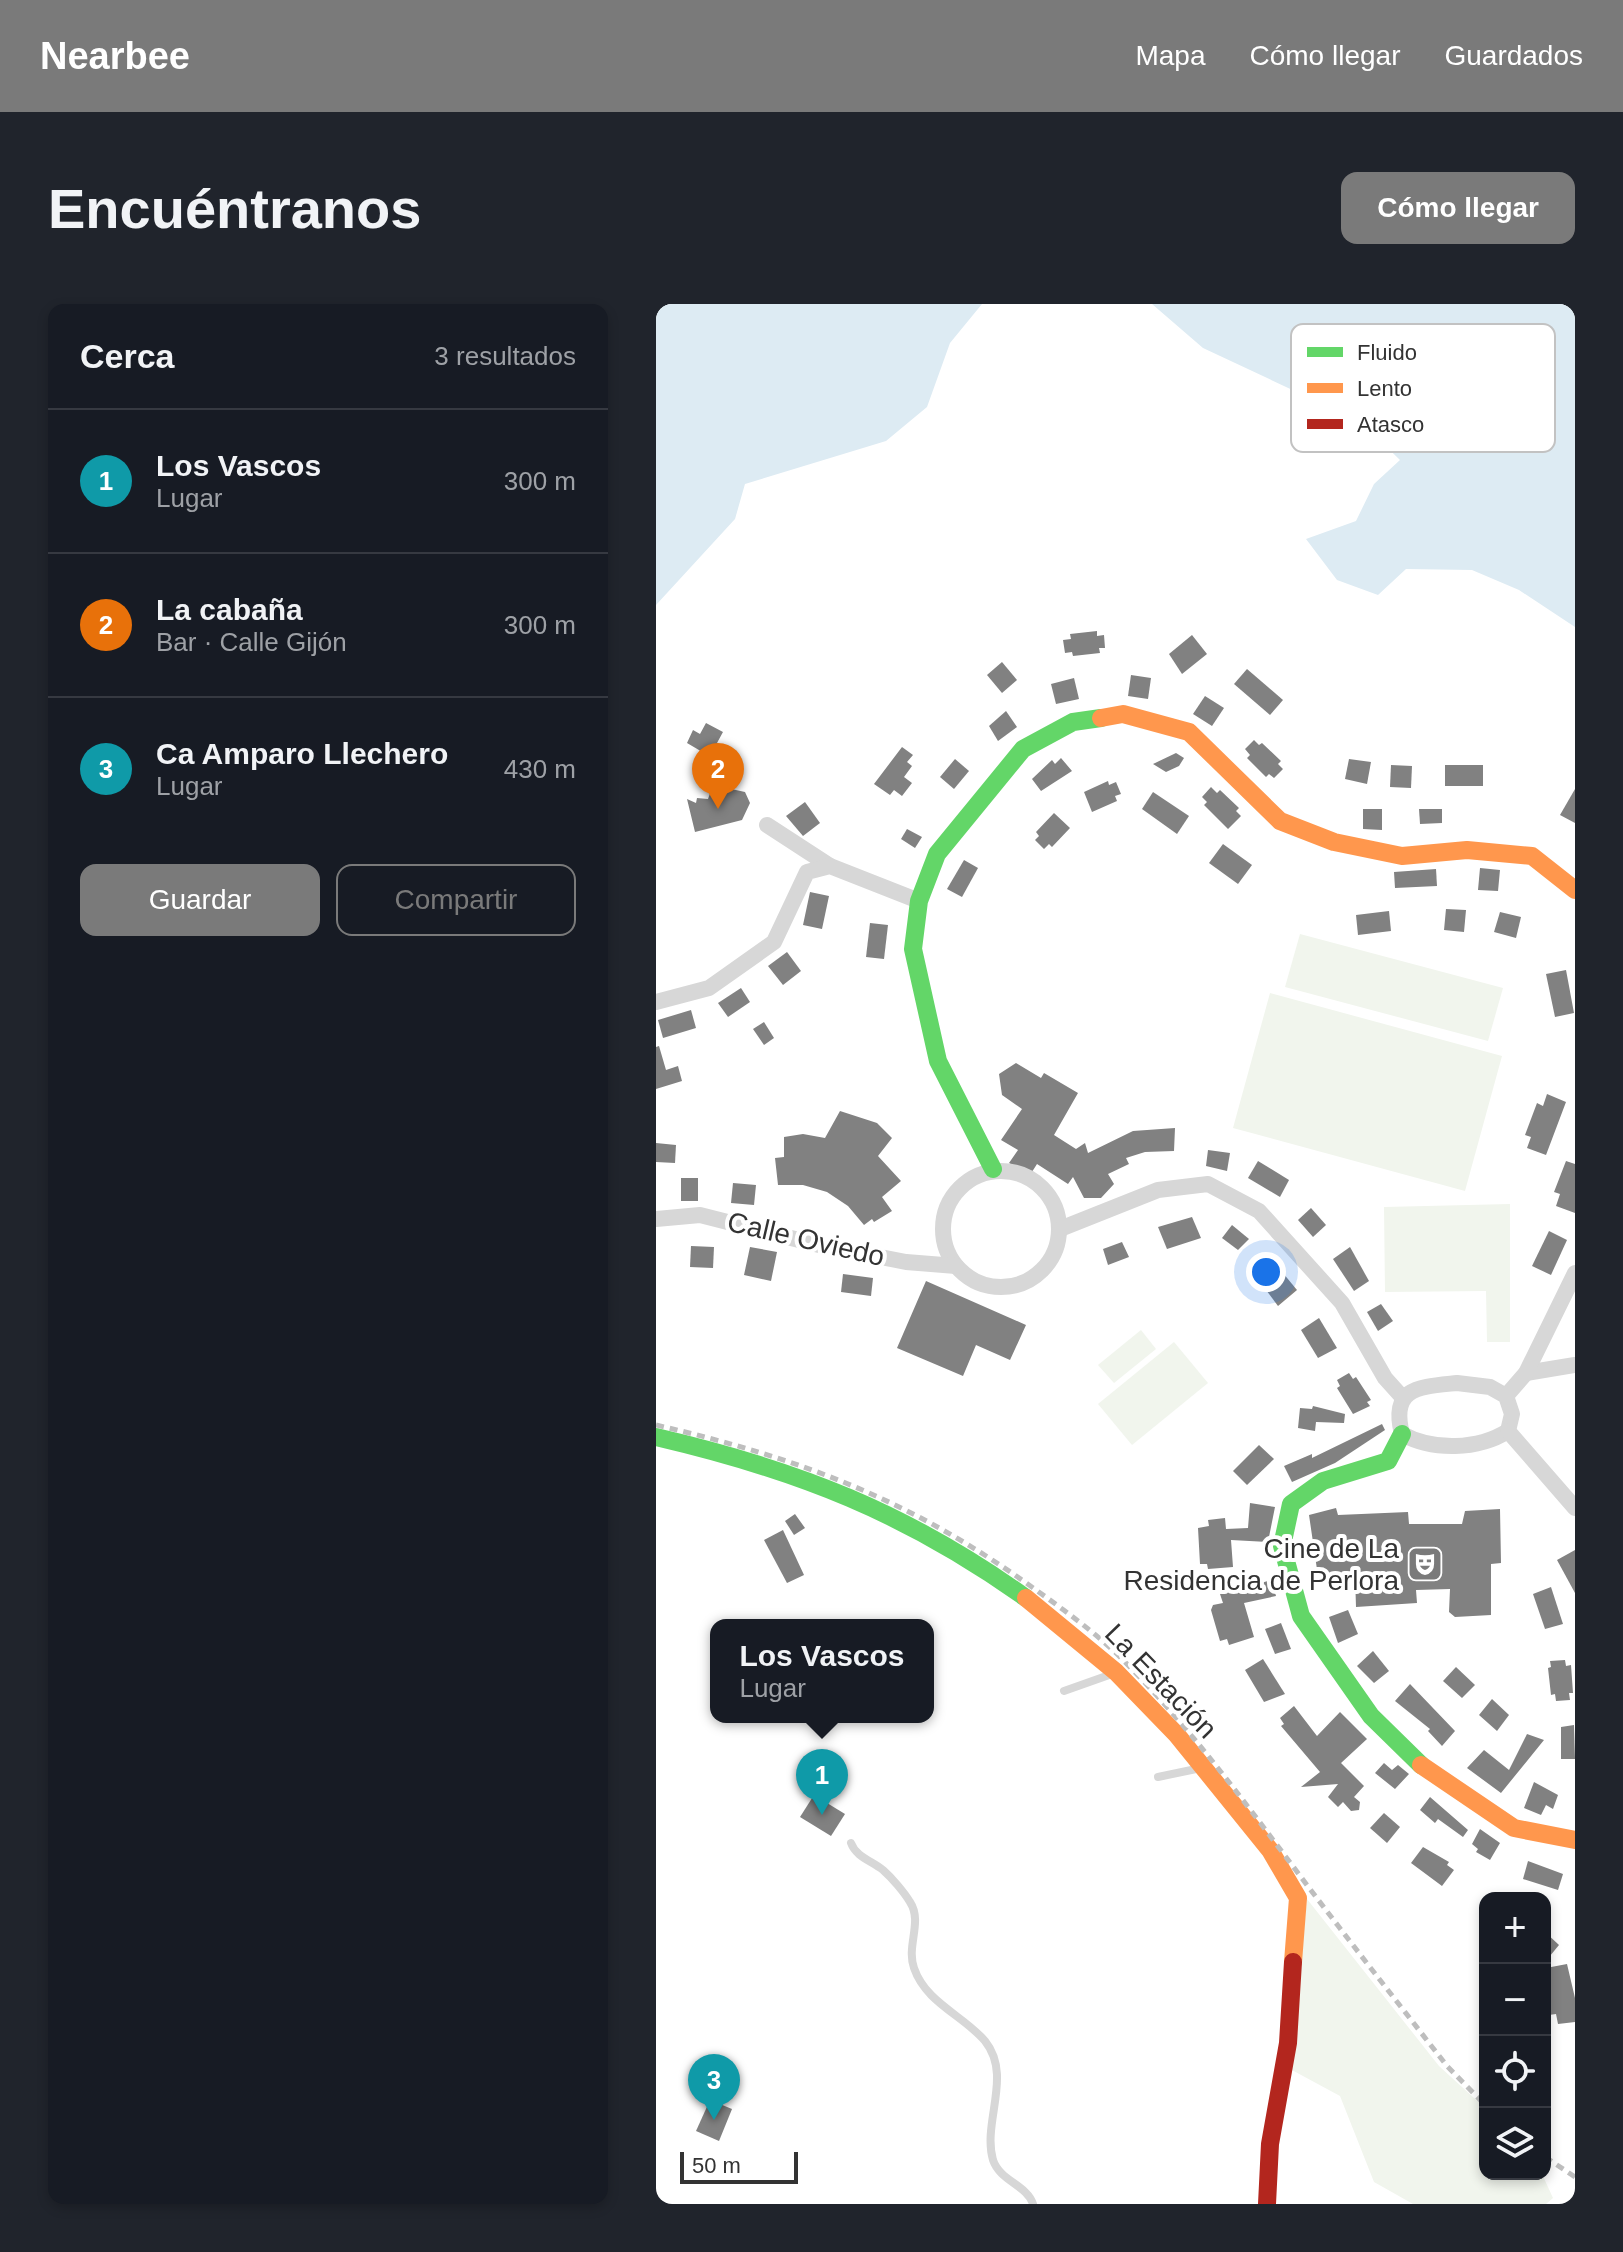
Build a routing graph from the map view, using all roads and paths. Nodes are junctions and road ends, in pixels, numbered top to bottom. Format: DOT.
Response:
graph roads {
  1 [pos="767,825"];
  2 [pos="830,866"];
  3 [pos="1575,890"];
  4 [pos="919,901"];
  5 [pos="656,1002"];
  6 [pos="993,1169"];
  7 [pos="656,1219"];
  8 [pos="1060,1229"];
  9 [pos="956,1266"];
  10 [pos="1575,1273"];
  11 [pos="1575,1365"];
  12 [pos="1526,1373"];
  13 [pos="1506,1396"];
  14 [pos="1403,1398"];
  15 [pos="1508,1431"];
  16 [pos="1402,1434"];
  17 [pos="656,1437"];
  18 [pos="1575,1508"];
  19 [pos="1118,1672"];
  20 [pos="1064,1691"];
  21 [pos="1205,1767"];
  22 [pos="1158,1777"];
  23 [pos="1575,1840"];
  24 [pos="851,1843"];
  25 [pos="1033,2204"];
  26 [pos="1267,2204"];
  1 -- 2 [label="street"];
  2 -- 4 [label="street"];
  2 -- 5 [label="street"];
  3 -- 4 [label="street"];
  4 -- 6 [label="street"];
  6 -- 8 [label="street"];
  6 -- 9 [label="street"];
  7 -- 9 [label="street, Calle Oviedo"];
  8 -- 9 [label="street"];
  8 -- 14 [label="street"];
  10 -- 12 [label="street"];
  11 -- 12 [label="street"];
  12 -- 13 [label="street"];
  13 -- 14 [label="street"];
  13 -- 15 [label="street"];
  14 -- 16 [label="street"];
  15 -- 16 [label="street"];
  15 -- 18 [label="street"];
  16 -- 23 [label="street"];
  17 -- 19 [label="street, La Estación"];
  19 -- 20 [label="lane"];
  19 -- 21 [label="street, La Estación"];
  21 -- 22 [label="lane"];
  21 -- 26 [label="street, La Estación"];
  24 -- 25 [label="lane"];
}
